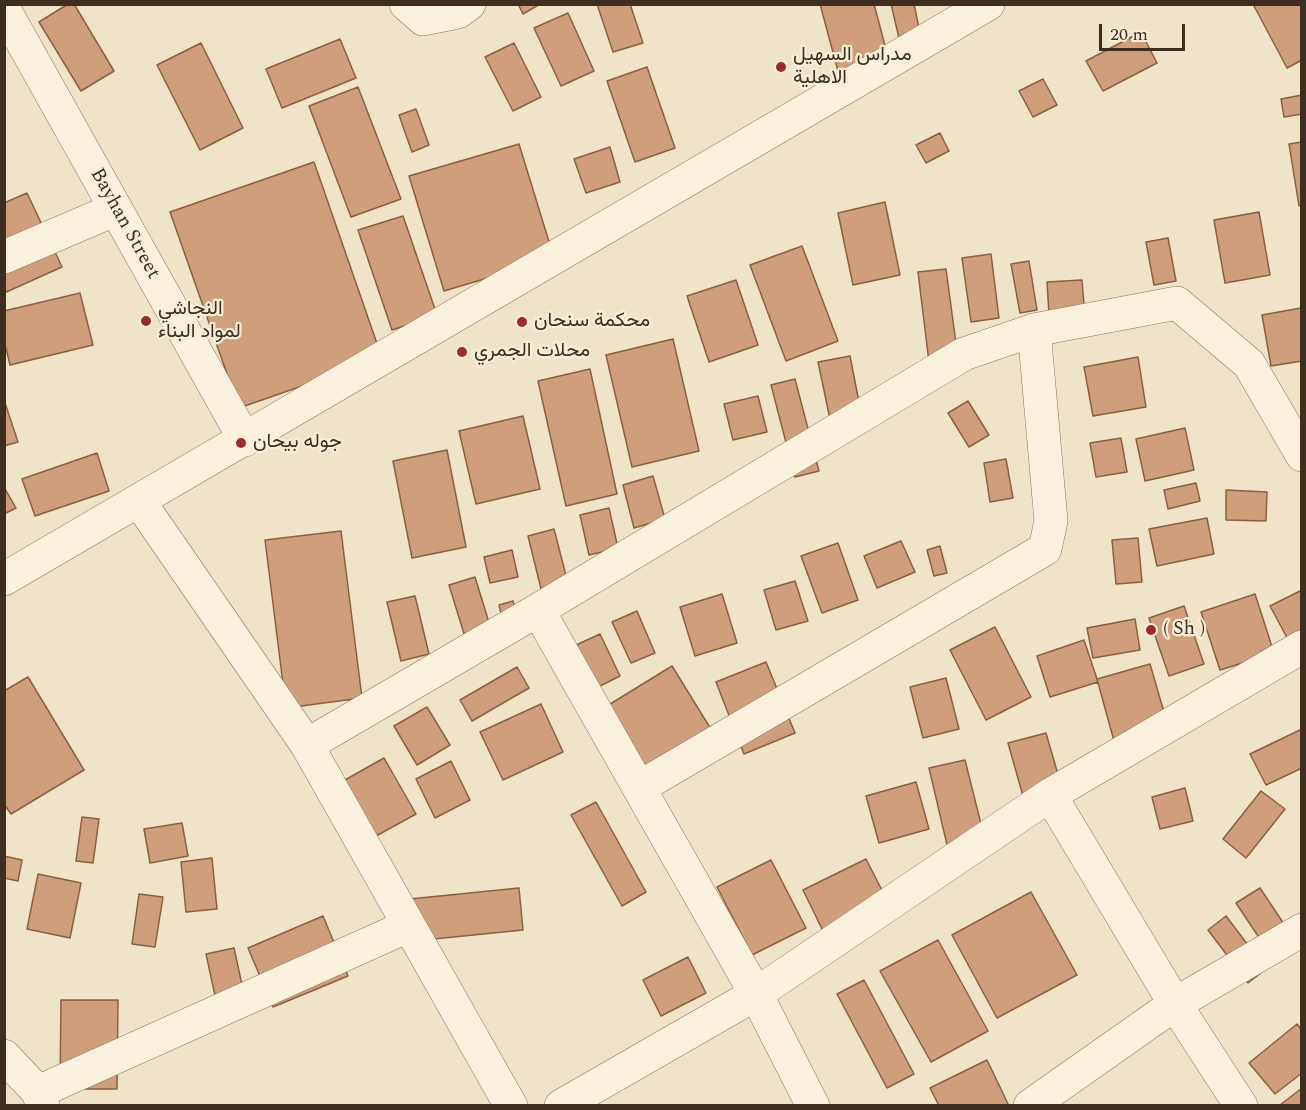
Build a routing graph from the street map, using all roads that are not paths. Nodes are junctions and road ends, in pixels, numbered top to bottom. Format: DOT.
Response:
graph roads {
  1 [pos="406,4"];
  2 [pos="469,4"];
  3 [pos="988,4"];
  4 [pos="4,9"];
  5 [pos="116,209"];
  6 [pos="4,257"];
  7 [pos="1034,330"];
  8 [pos="244,440"];
  9 [pos="1302,455"];
  10 [pos="139,501"];
  11 [pos="4,579"];
  12 [pos="538,610"];
  13 [pos="1302,647"];
  14 [pos="307,745"];
  15 [pos="640,788"];
  16 [pos="1050,795"];
  17 [pos="408,926"];
  18 [pos="1302,930"];
  19 [pos="756,994"];
  20 [pos="1175,1004"];
  21 [pos="4,1056"];
  22 [pos="41,1099"];
  23 [pos="511,1106"];
  24 [pos="561,1106"];
  25 [pos="813,1106"];
  26 [pos="1030,1106"];
  27 [pos="1241,1106"];
  1 -- 2 [label="street"];
  3 -- 8 [label="street"];
  4 -- 5 [label="street, Bayhan Street"];
  5 -- 6 [label="street"];
  5 -- 8 [label="street, Bayhan Street"];
  7 -- 9 [label="street"];
  7 -- 12 [label="street"];
  7 -- 15 [label="street"];
  8 -- 10 [label="street"];
  10 -- 11 [label="street"];
  10 -- 14 [label="street"];
  12 -- 14 [label="street"];
  12 -- 15 [label="street"];
  13 -- 16 [label="street"];
  14 -- 17 [label="street"];
  15 -- 19 [label="street"];
  16 -- 19 [label="street"];
  16 -- 20 [label="street"];
  17 -- 22 [label="street"];
  17 -- 23 [label="street"];
  18 -- 20 [label="street"];
  19 -- 24 [label="street"];
  19 -- 25 [label="street"];
  20 -- 26 [label="street"];
  20 -- 27 [label="street"];
  21 -- 22 [label="street"];
}
